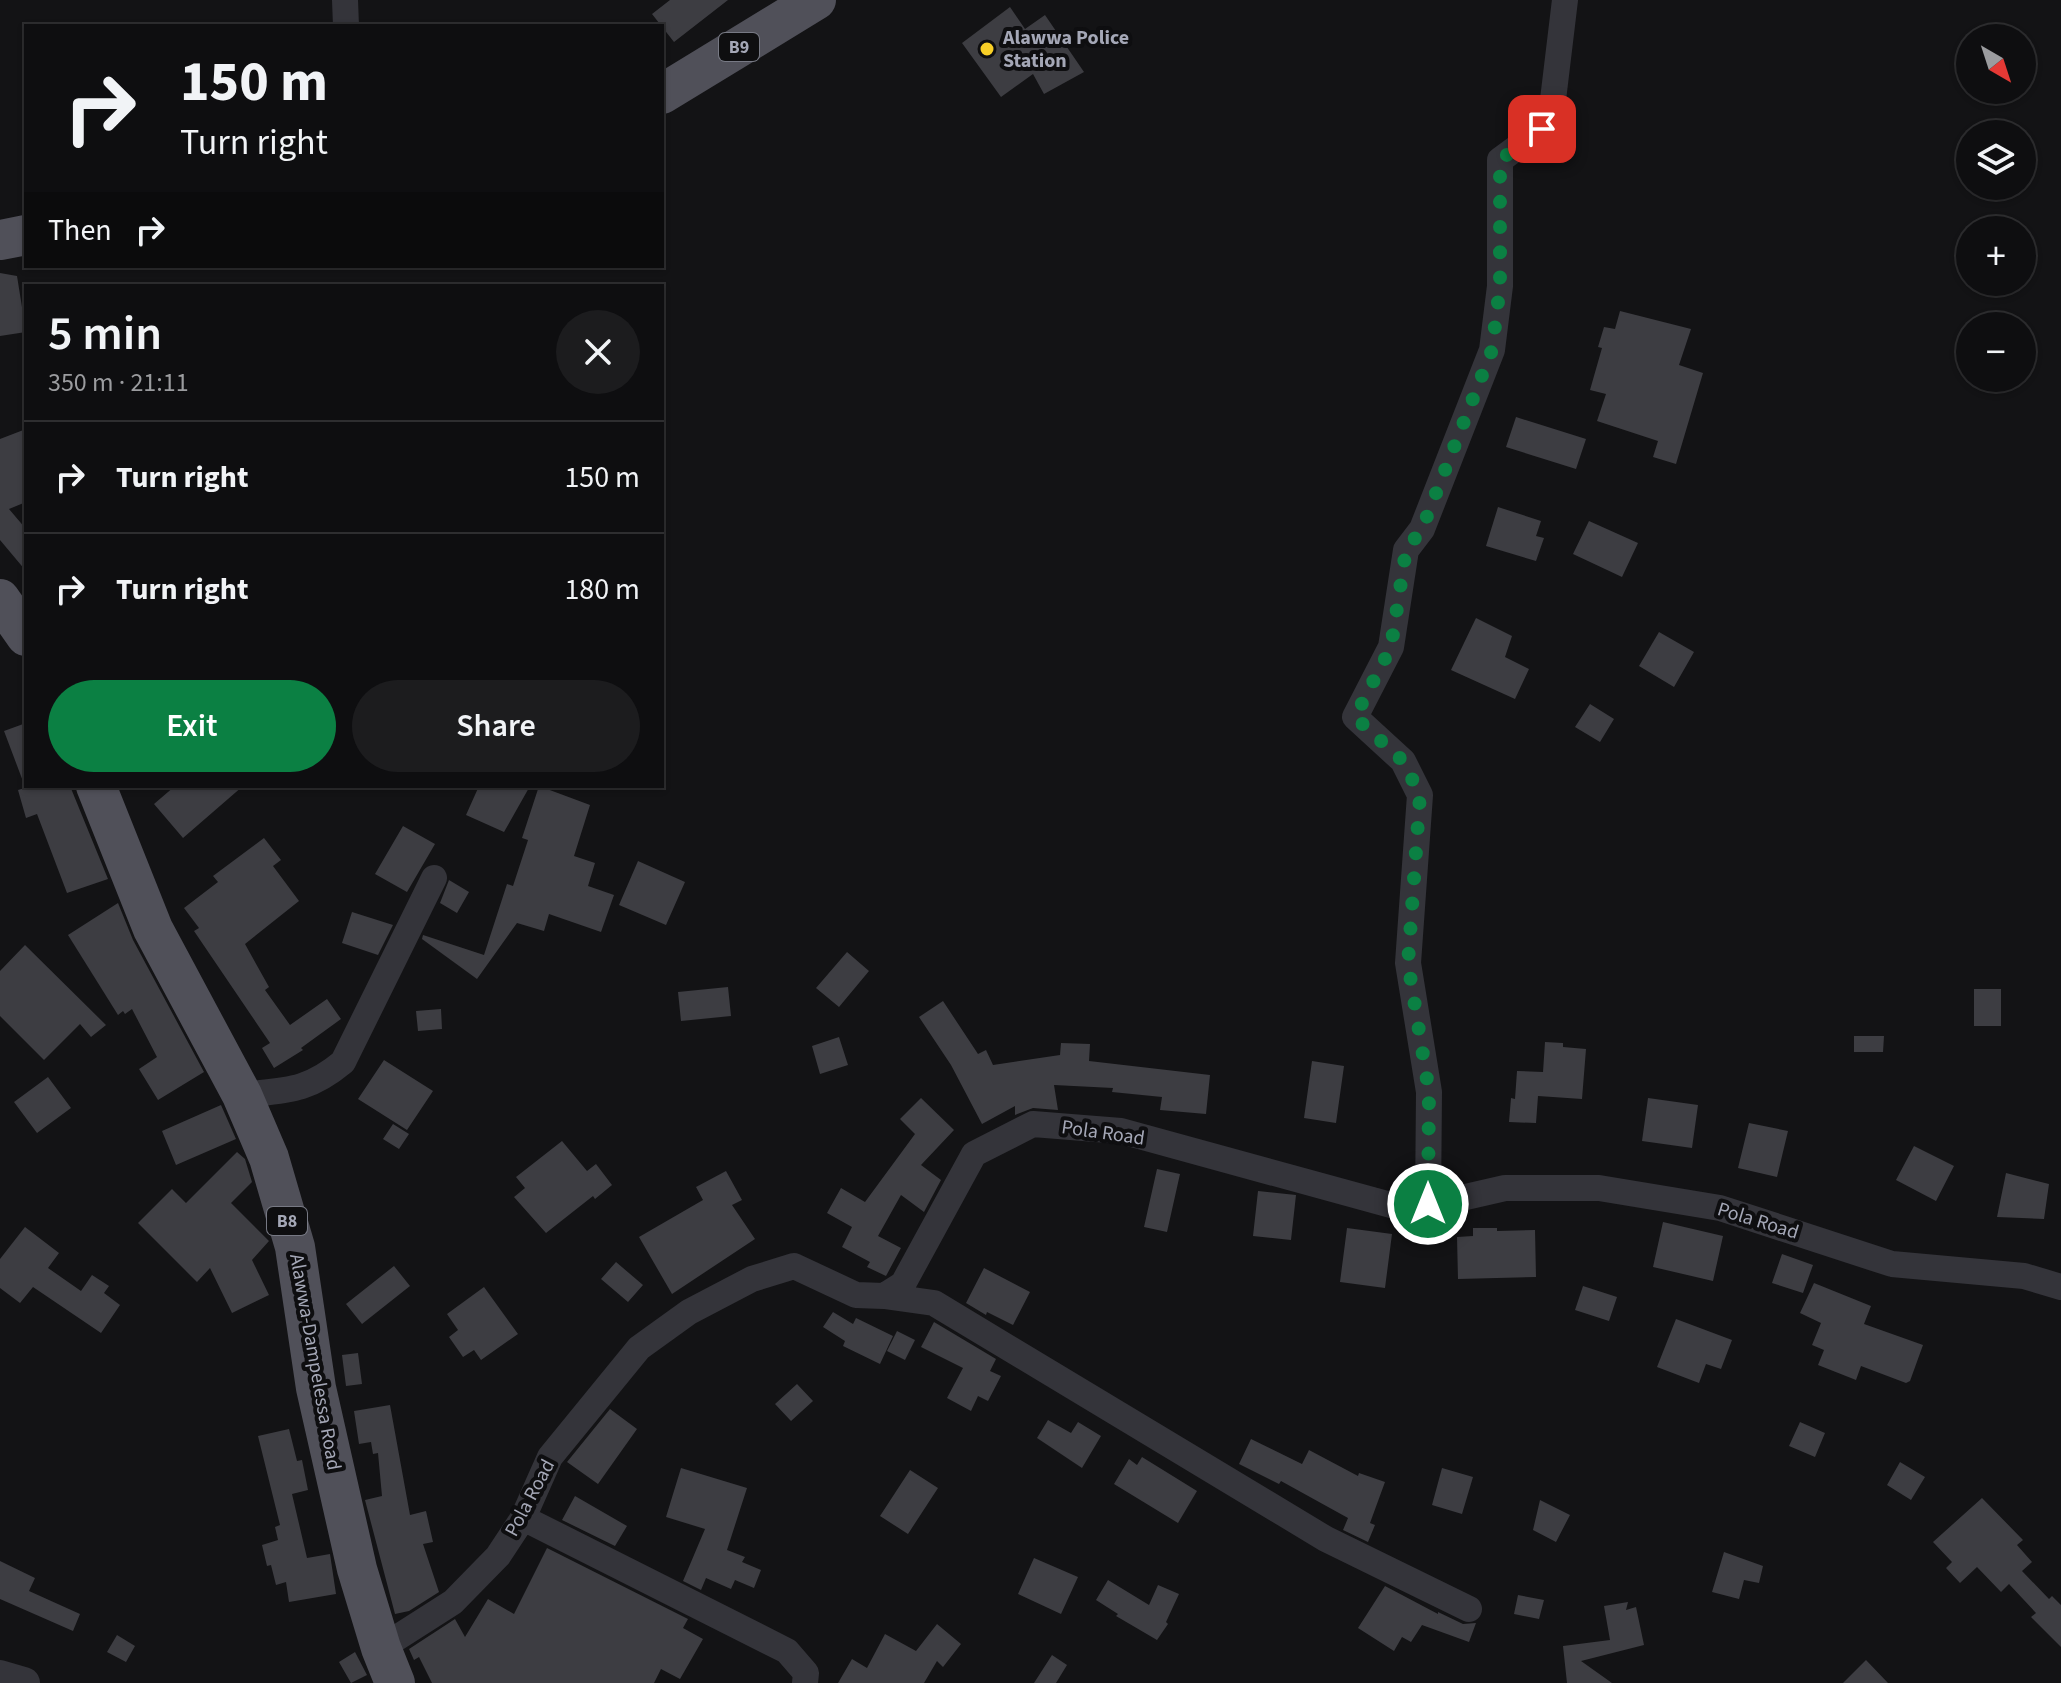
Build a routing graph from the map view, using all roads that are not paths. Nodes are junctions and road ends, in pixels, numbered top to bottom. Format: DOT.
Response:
graph roads {
  1 [pos="345,0"];
  2 [pos="816,0"];
  3 [pos="1565,0"];
  4 [pos="346,24"];
  5 [pos="664,93"];
  6 [pos="24,235"];
  7 [pos="0,240"];
  8 [pos="0,599"];
  9 [pos="24,633"];
  10 [pos="97,788"];
  11 [pos="434,878"];
  12 [pos="242,1095"];
  13 [pos="1428,1204"];
  14 [pos="2061,1287"];
  15 [pos="884,1296"];
  16 [pos="523,1518"];
  17 [pos="1469,1609"];
  18 [pos="388,1665"];
  19 [pos="0,1676"];
  20 [pos="24,1683"];
  21 [pos="805,1683"];
  1 -- 4 [label="street"];
  2 -- 5 [label="main road, B9"];
  3 -- 13 [label="street"];
  6 -- 7 [label="main road"];
  8 -- 9 [label="main road"];
  10 -- 12 [label="main road, Alawwa-Dampelessa Road / B8"];
  11 -- 12 [label="street"];
  12 -- 18 [label="main road, Alawwa-Dampelessa Road / B8"];
  13 -- 14 [label="street, Pola Road"];
  13 -- 15 [label="street, Pola Road"];
  15 -- 16 [label="street, Pola Road"];
  15 -- 17 [label="street"];
  16 -- 18 [label="street, Pola Road"];
  16 -- 21 [label="street"];
  19 -- 20 [label="street"];
}
